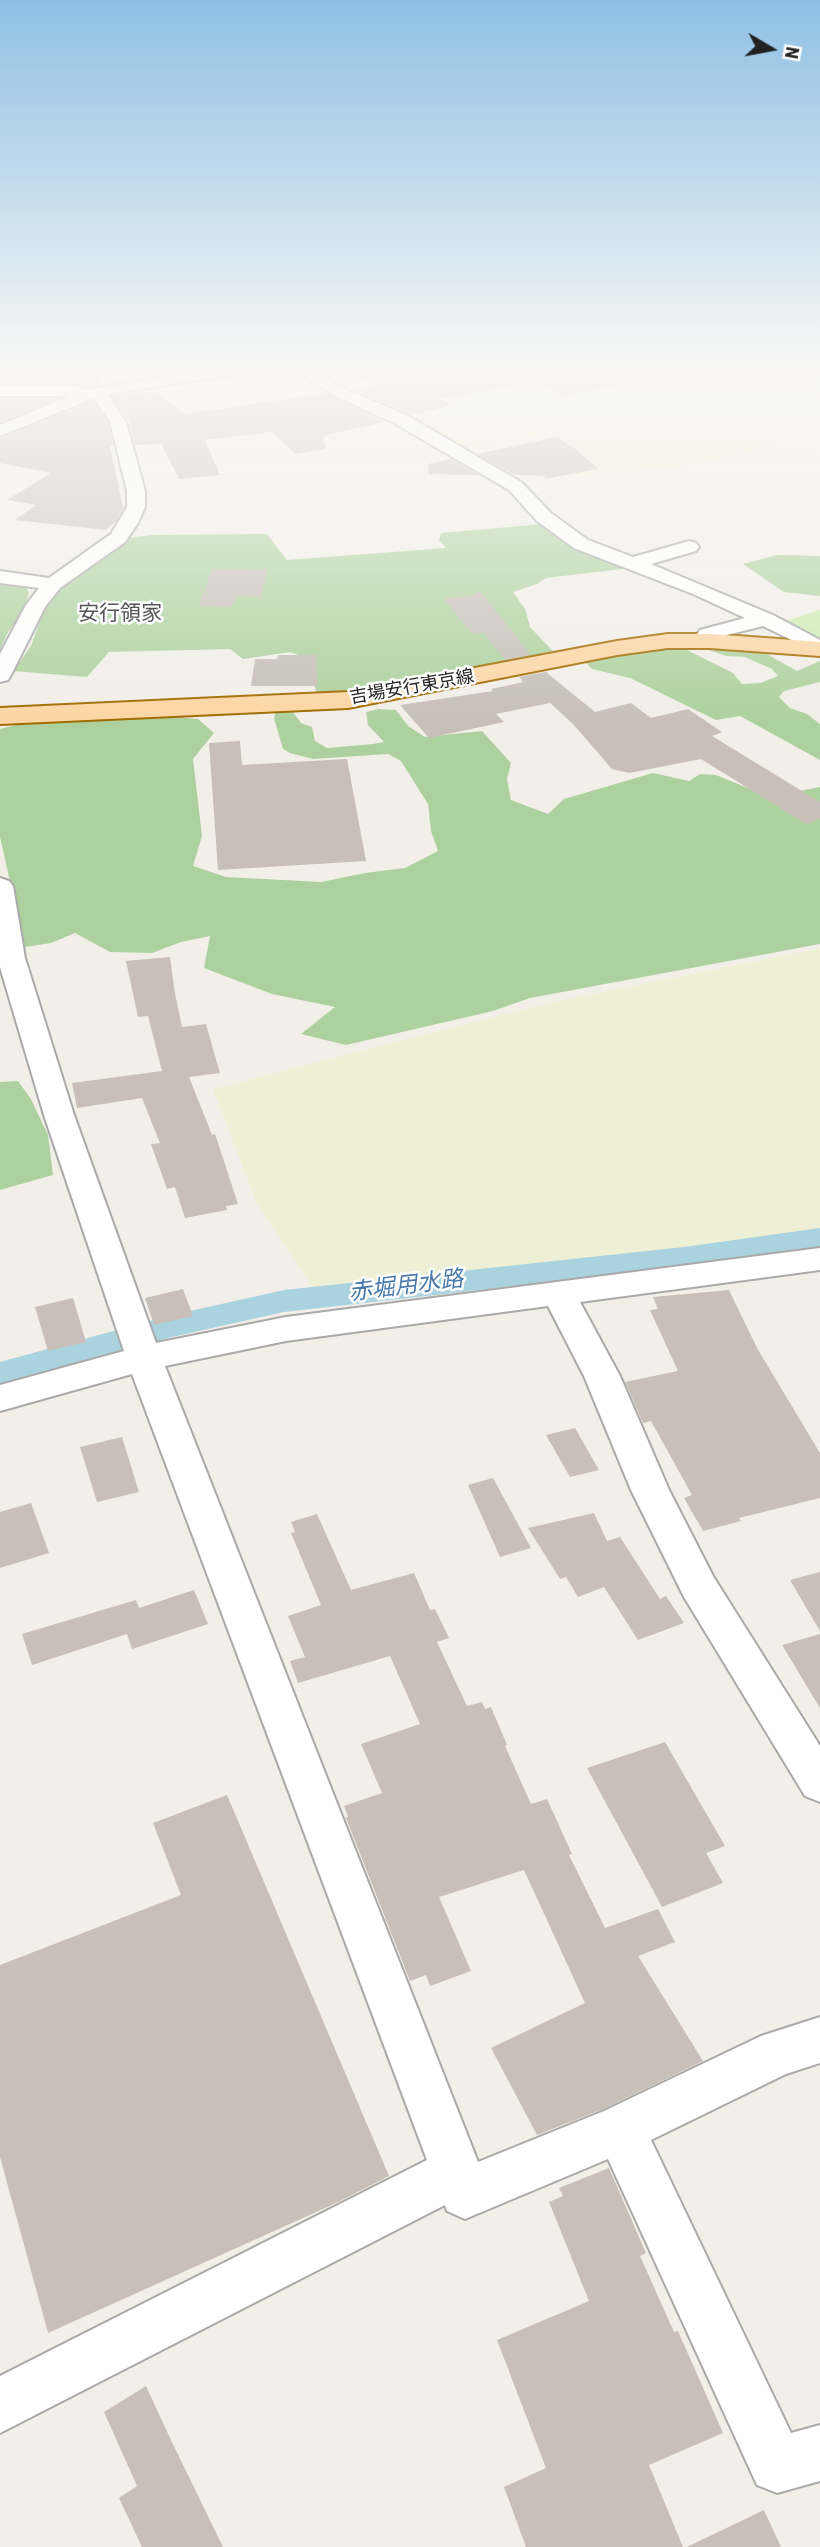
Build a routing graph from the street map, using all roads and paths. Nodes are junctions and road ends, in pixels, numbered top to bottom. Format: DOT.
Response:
graph roads {
  1 [pos="135,486"];
  2 [pos="514,486"];
  3 [pos="689,547"];
  4 [pos="634,564"];
  5 [pos="0,577"];
  6 [pos="53,584"];
  7 [pos="766,619"];
  8 [pos="710,641"];
  9 [pos="820,648"];
  10 [pos="0,675"];
  11 [pos="0,716"];
  12 [pos="0,886"];
  13 [pos="820,1259"];
  14 [pos="559,1294"];
  15 [pos="144,1358"];
  16 [pos="0,1398"];
  17 [pos="820,1783"];
  18 [pos="820,2040"];
  19 [pos="620,2129"];
  20 [pos="457,2172"];
  21 [pos="0,2405"];
  22 [pos="820,2453"];
  1 -- 6 [label="street"];
  2 -- 4 [label="street"];
  3 -- 4 [label="street"];
  4 -- 7 [label="street"];
  5 -- 6 [label="street"];
  6 -- 10 [label="street"];
  7 -- 8 [label="street"];
  7 -- 9 [label="street"];
  8 -- 9 [label="main road, 吉場安行東京線"];
  8 -- 11 [label="main road, 吉場安行東京線"];
  12 -- 15 [label="street"];
  13 -- 14 [label="street"];
  14 -- 15 [label="street"];
  14 -- 17 [label="street"];
  15 -- 16 [label="street"];
  15 -- 20 [label="street"];
  18 -- 19 [label="street"];
  19 -- 20 [label="street"];
  19 -- 22 [label="street"];
  20 -- 21 [label="street"];
}
